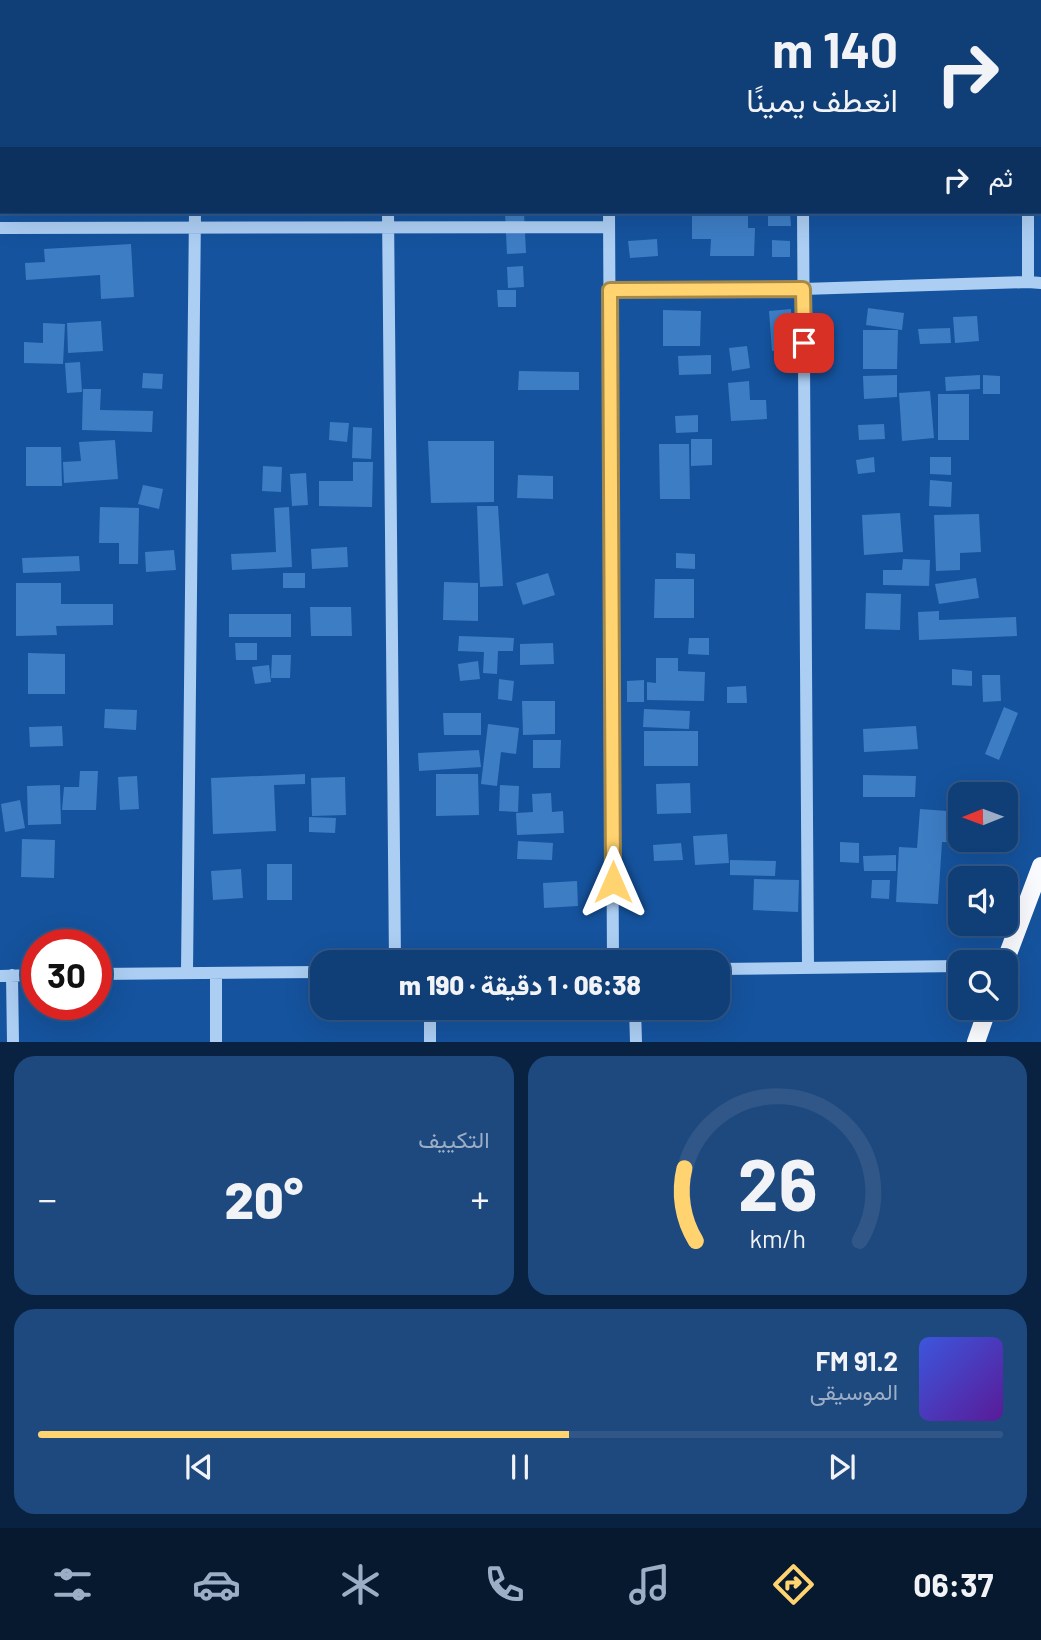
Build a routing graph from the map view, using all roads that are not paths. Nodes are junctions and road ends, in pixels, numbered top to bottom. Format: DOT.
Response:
graph roads {
  1 [pos="195,214"];
  2 [pos="388,214"];
  3 [pos="608,214"];
  4 [pos="803,214"];
  5 [pos="1028,214"];
  6 [pos="608,227"];
  7 [pos="0,228"];
  8 [pos="388,228"];
  9 [pos="195,229"];
  10 [pos="1035,282"];
  11 [pos="803,289"];
  12 [pos="610,290"];
  13 [pos="1041,866"];
  14 [pos="395,950"];
  15 [pos="613,950"];
  16 [pos="1010,950"];
  17 [pos="948,966"];
  18 [pos="808,967"];
  19 [pos="730,969"];
  20 [pos="187,972"];
  21 [pos="310,972"];
  22 [pos="112,974"];
  23 [pos="216,974"];
  24 [pos="6,975"];
  25 [pos="430,1020"];
  26 [pos="635,1020"];
  27 [pos="984,1020"];
  28 [pos="13,1041"];
  29 [pos="216,1041"];
  30 [pos="430,1041"];
  31 [pos="636,1041"];
  32 [pos="976,1041"];
  1 -- 9 [label="street"];
  2 -- 8 [label="street"];
  3 -- 6 [label="street"];
  4 -- 11 [label="street"];
  5 -- 10 [label="street"];
  6 -- 8 [label="street"];
  6 -- 12 [label="street"];
  7 -- 9 [label="street"];
  8 -- 9 [label="street"];
  8 -- 14 [label="street"];
  9 -- 20 [label="street"];
  10 -- 11 [label="street"];
  11 -- 12 [label="street"];
  11 -- 18 [label="street"];
  12 -- 15 [label="street"];
  13 -- 16 [label="main road"];
  17 -- 18 [label="street"];
  18 -- 19 [label="street"];
  20 -- 22 [label="street"];
  20 -- 23 [label="street"];
  21 -- 23 [label="street"];
  23 -- 29 [label="street"];
  24 -- 28 [label="street"];
  25 -- 30 [label="street"];
  26 -- 31 [label="street"];
  27 -- 32 [label="main road"];
}
